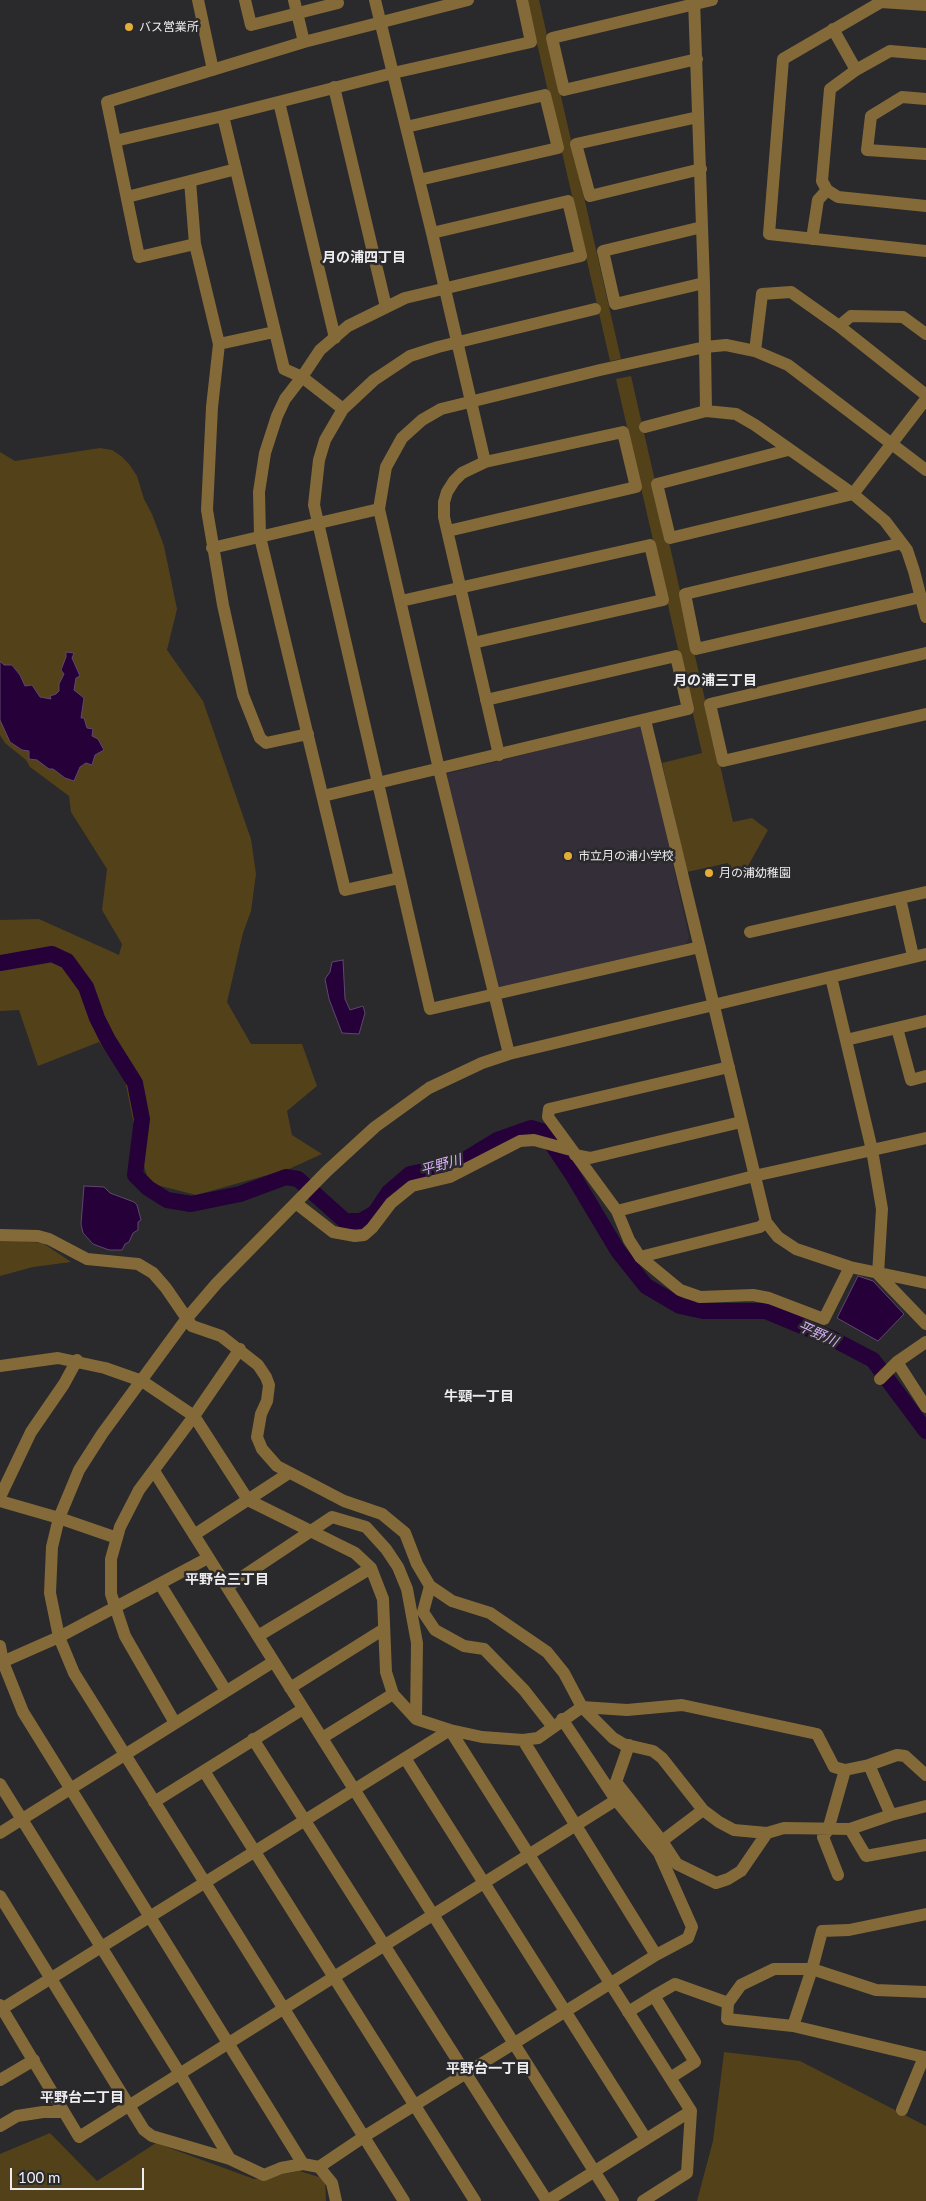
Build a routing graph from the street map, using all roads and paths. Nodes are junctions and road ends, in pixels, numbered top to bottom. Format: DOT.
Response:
graph roads {
  1 [pos="198,0"];
  2 [pos="245,0"];
  3 [pos="294,0"];
  4 [pos="337,0"];
  5 [pos="375,0"];
  6 [pos="468,0"];
  7 [pos="522,0"];
  8 [pos="712,0"];
  9 [pos="695,2"];
  10 [pos="926,5"];
  11 [pos="297,13"];
  12 [pos="380,23"];
  13 [pos="833,29"];
  14 [pos="304,42"];
  15 [pos="926,54"];
  16 [pos="697,59"];
  17 [pos="213,70"];
  18 [pos="856,70"];
  19 [pos="393,73"];
  20 [pos="334,88"];
  21 [pos="926,98"];
  22 [pos="279,102"];
  23 [pos="223,116"];
  24 [pos="698,117"];
  25 [pos="406,127"];
  26 [pos="115,141"];
  27 [pos="926,154"];
  28 [pos="236,169"];
  29 [pos="701,169"];
  30 [pos="419,180"];
  31 [pos="190,182"];
  32 [pos="827,190"];
  33 [pos="127,197"];
  34 [pos="926,206"];
  35 [pos="702,227"];
  36 [pos="432,234"];
  37 [pos="812,239"];
  38 [pos="195,244"];
  39 [pos="926,251"];
  40 [pos="704,283"];
  41 [pos="445,288"];
  42 [pos="386,307"];
  43 [pos="595,309"];
  44 [pos="840,326"];
  45 [pos="274,332"];
  46 [pos="926,334"];
  47 [pos="335,338"];
  48 [pos="458,342"];
  49 [pos="219,344"];
  50 [pos="705,347"];
  51 [pos="755,351"];
  52 [pos="302,377"];
  53 [pos="926,395"];
  54 [pos="926,398"];
  55 [pos="471,402"];
  56 [pos="343,409"];
  57 [pos="706,411"];
  58 [pos="645,427"];
  59 [pos="890,444"];
  60 [pos="788,450"];
  61 [pos="486,462"];
  62 [pos="926,470"];
  63 [pos="853,494"];
  64 [pos="379,509"];
  65 [pos="317,524"];
  66 [pos="448,531"];
  67 [pos="260,537"];
  68 [pos="902,543"];
  69 [pos="212,548"];
  70 [pos="460,588"];
  71 [pos="921,597"];
  72 [pos="401,601"];
  73 [pos="926,617"];
  74 [pos="473,643"];
  75 [pos="926,653"];
  76 [pos="486,700"];
  77 [pos="926,714"];
  78 [pos="645,720"];
  79 [pos="308,734"];
  80 [pos="499,755"];
  81 [pos="439,769"];
  82 [pos="377,783"];
  83 [pos="323,796"];
  84 [pos="399,878"];
  85 [pos="926,892"];
  86 [pos="900,898"];
  87 [pos="750,932"];
  88 [pos="700,947"];
  89 [pos="926,954"];
  90 [pos="913,956"];
  91 [pos="831,977"];
  92 [pos="493,995"];
  93 [pos="714,1005"];
  94 [pos="926,1021"];
  95 [pos="897,1028"];
  96 [pos="846,1040"];
  97 [pos="509,1054"];
  98 [pos="728,1067"];
  99 [pos="926,1076"];
  100 [pos="741,1122"];
  101 [pos="926,1138"];
  102 [pos="872,1150"];
  103 [pos="573,1152"];
  104 [pos="754,1176"];
  105 [pos="297,1204"];
  106 [pos="617,1211"];
  107 [pos="766,1222"];
  108 [pos="0,1234"];
  109 [pos="640,1258"];
  110 [pos="850,1267"];
  111 [pos="878,1274"];
  112 [pos="926,1283"];
  113 [pos="187,1318"];
  114 [pos="926,1324"];
  115 [pos="926,1342"];
  116 [pos="240,1349"];
  117 [pos="77,1360"];
  118 [pos="897,1362"];
  119 [pos="2,1369"];
  120 [pos="880,1379"];
  121 [pos="142,1381"];
  122 [pos="926,1407"];
  123 [pos="194,1416"];
  124 [pos="154,1471"];
  125 [pos="289,1473"];
  126 [pos="0,1499"];
  127 [pos="248,1500"];
  128 [pos="59,1518"];
  129 [pos="311,1532"];
  130 [pos="194,1535"];
  131 [pos="117,1538"];
  132 [pos="208,1558"];
  133 [pos="371,1568"];
  134 [pos="160,1584"];
  135 [pos="430,1586"];
  136 [pos="226,1587"];
  137 [pos="114,1608"];
  138 [pos="384,1629"];
  139 [pos="59,1636"];
  140 [pos="258,1636"];
  141 [pos="0,1646"];
  142 [pos="2,1662"];
  143 [pos="274,1662"];
  144 [pos="290,1688"];
  145 [pos="226,1692"];
  146 [pos="393,1694"];
  147 [pos="582,1707"];
  148 [pos="303,1709"];
  149 [pos="416,1719"];
  150 [pos="175,1723"];
  151 [pos="557,1723"];
  152 [pos="450,1730"];
  153 [pos="322,1738"];
  154 [pos="254,1740"];
  155 [pos="523,1740"];
  156 [pos="629,1745"];
  157 [pos="125,1755"];
  158 [pos="404,1758"];
  159 [pos="869,1765"];
  160 [pos="845,1770"];
  161 [pos="204,1771"];
  162 [pos="926,1775"];
  163 [pos="0,1784"];
  164 [pos="71,1788"];
  165 [pos="354,1789"];
  166 [pos="616,1800"];
  167 [pos="154,1802"];
  168 [pos="926,1806"];
  169 [pos="703,1810"];
  170 [pos="892,1815"];
  171 [pos="305,1819"];
  172 [pos="21,1820"];
  173 [pos="576,1826"];
  174 [pos="850,1829"];
  175 [pos="828,1830"];
  176 [pos="0,1833"];
  177 [pos="767,1833"];
  178 [pos="662,1841"];
  179 [pos="926,1845"];
  180 [pos="254,1850"];
  181 [pos="529,1856"];
  182 [pos="838,1874"];
  183 [pos="204,1881"];
  184 [pos="484,1884"];
  185 [pos="0,1896"];
  186 [pos="926,1914"];
  187 [pos="150,1915"];
  188 [pos="434,1916"];
  189 [pos="100,1946"];
  190 [pos="385,1946"];
  191 [pos="656,1955"];
  192 [pos="812,1969"];
  193 [pos="52,1977"];
  194 [pos="335,1978"];
  195 [pos="610,1984"];
  196 [pos="926,1992"];
  197 [pos="654,1996"];
  198 [pos="728,2003"];
  199 [pos="1,2008"];
  200 [pos="284,2010"];
  201 [pos="565,2012"];
  202 [pos="628,2012"];
  203 [pos="793,2026"];
  204 [pos="514,2043"];
  205 [pos="230,2044"];
  206 [pos="925,2056"];
  207 [pos="34,2060"];
  208 [pos="466,2073"];
  209 [pos="180,2074"];
  210 [pos="670,2078"];
  211 [pos="0,2080"];
  212 [pos="415,2105"];
  213 [pos="130,2106"];
  214 [pos="902,2110"];
  215 [pos="63,2112"];
  216 [pos="690,2112"];
  217 [pos="0,2126"];
  218 [pos="364,2136"];
  219 [pos="646,2140"];
  220 [pos="230,2159"];
  221 [pos="303,2164"];
  222 [pos="319,2167"];
  223 [pos="595,2171"];
  224 [pos="336,2201"];
  225 [pos="404,2201"];
  226 [pos="475,2201"];
  227 [pos="547,2201"];
  228 [pos="613,2201"];
  229 [pos="643,2201"];
  1 -- 17 [label="street"];
  2 -- 11 [label="street"];
  3 -- 11 [label="street"];
  4 -- 11 [label="street"];
  5 -- 12 [label="street"];
  6 -- 12 [label="street"];
  7 -- 19 [label="street"];
  8 -- 9 [label="street"];
  9 -- 16 [label="street"];
  9 -- 16 [label="street"];
  10 -- 13 [label="street"];
  11 -- 14 [label="street"];
  12 -- 14 [label="street"];
  12 -- 19 [label="street"];
  13 -- 18 [label="street"];
  13 -- 37 [label="street"];
  14 -- 17 [label="street"];
  15 -- 18 [label="street"];
  16 -- 24 [label="street"];
  17 -- 26 [label="street"];
  18 -- 32 [label="street"];
  19 -- 20 [label="street"];
  19 -- 25 [label="street"];
  20 -- 22 [label="street"];
  20 -- 42 [label="street"];
  21 -- 27 [label="street"];
  22 -- 23 [label="street"];
  22 -- 47 [label="street"];
  23 -- 26 [label="street"];
  23 -- 28 [label="street"];
  24 -- 29 [label="street"];
  24 -- 29 [label="street"];
  25 -- 30 [label="street"];
  25 -- 30 [label="street"];
  26 -- 33 [label="street"];
  28 -- 31 [label="street"];
  28 -- 45 [label="street"];
  29 -- 35 [label="street"];
  30 -- 36 [label="street"];
  31 -- 33 [label="street"];
  31 -- 38 [label="street"];
  32 -- 34 [label="street"];
  32 -- 37 [label="street"];
  33 -- 38 [label="street"];
  35 -- 40 [label="street"];
  35 -- 40 [label="street"];
  36 -- 41 [label="street"];
  36 -- 41 [label="street"];
  37 -- 39 [label="street"];
  38 -- 49 [label="street"];
  40 -- 50 [label="street"];
  41 -- 42 [label="street"];
  41 -- 48 [label="street"];
  42 -- 47 [label="street"];
  43 -- 48 [label="street"];
  44 -- 46 [label="street"];
  44 -- 51 [label="street"];
  44 -- 53 [label="street"];
  45 -- 49 [label="street"];
  45 -- 52 [label="street"];
  47 -- 52 [label="street"];
  48 -- 55 [label="street"];
  48 -- 56 [label="street"];
  49 -- 69 [label="street"];
  50 -- 51 [label="street"];
  50 -- 55 [label="street"];
  50 -- 57 [label="street"];
  51 -- 59 [label="street"];
  52 -- 56 [label="street"];
  52 -- 67 [label="street"];
  54 -- 59 [label="street"];
  55 -- 61 [label="street"];
  55 -- 64 [label="street"];
  56 -- 65 [label="street"];
  57 -- 58 [label="street"];
  57 -- 60 [label="street"];
  59 -- 62 [label="street"];
  59 -- 63 [label="street"];
  60 -- 63 [label="street"];
  60 -- 63 [label="street"];
  61 -- 66 [label="street"];
  61 -- 66 [label="street"];
  63 -- 68 [label="street"];
  64 -- 65 [label="street"];
  64 -- 72 [label="street"];
  65 -- 67 [label="street"];
  65 -- 82 [label="street"];
  66 -- 70 [label="street"];
  67 -- 69 [label="street"];
  67 -- 79 [label="street"];
  68 -- 71 [label="street"];
  68 -- 71 [label="street"];
  69 -- 79 [label="street"];
  70 -- 72 [label="street"];
  70 -- 74 [label="street"];
  70 -- 74 [label="street"];
  71 -- 73 [label="street"];
  72 -- 81 [label="street"];
  74 -- 76 [label="street"];
  75 -- 77 [label="street"];
  76 -- 78 [label="street"];
  76 -- 80 [label="street"];
  78 -- 80 [label="street"];
  78 -- 88 [label="street"];
  79 -- 83 [label="street"];
  80 -- 81 [label="street"];
  81 -- 82 [label="street"];
  81 -- 92 [label="street"];
  82 -- 83 [label="street"];
  82 -- 84 [label="street"];
  83 -- 84 [label="street"];
  84 -- 92 [label="street"];
  85 -- 86 [label="street"];
  86 -- 87 [label="street"];
  86 -- 90 [label="street"];
  88 -- 92 [label="street"];
  88 -- 93 [label="street"];
  89 -- 90 [label="street"];
  90 -- 91 [label="street"];
  91 -- 93 [label="street"];
  91 -- 96 [label="street"];
  92 -- 97 [label="street"];
  93 -- 97 [label="street"];
  93 -- 98 [label="street"];
  94 -- 95 [label="street"];
  95 -- 96 [label="street"];
  95 -- 99 [label="street"];
  96 -- 102 [label="street"];
  97 -- 105 [label="street"];
  98 -- 100 [label="street"];
  98 -- 103 [label="street"];
  100 -- 103 [label="street"];
  100 -- 104 [label="street"];
  101 -- 102 [label="street"];
  102 -- 104 [label="street"];
  102 -- 111 [label="street"];
  103 -- 105 [label="street"];
  103 -- 106 [label="street"];
  104 -- 106 [label="street"];
  104 -- 107 [label="street"];
  105 -- 113 [label="street"];
  106 -- 109 [label="street"];
  107 -- 109 [label="street"];
  107 -- 110 [label="street"];
  108 -- 113 [label="street"];
  109 -- 110 [label="street"];
  110 -- 111 [label="street"];
  111 -- 112 [label="street"];
  111 -- 114 [label="street"];
  113 -- 116 [label="street"];
  113 -- 121 [label="street"];
  115 -- 118 [label="street"];
  116 -- 123 [label="street"];
  116 -- 125 [label="street"];
  117 -- 119 [label="street"];
  117 -- 121 [label="street"];
  117 -- 126 [label="street"];
  118 -- 120 [label="street"];
  118 -- 122 [label="street"];
  121 -- 123 [label="street"];
  121 -- 128 [label="street"];
  123 -- 124 [label="street"];
  123 -- 127 [label="street"];
  124 -- 130 [label="street"];
  124 -- 131 [label="street"];
  125 -- 127 [label="street"];
  125 -- 135 [label="street"];
  126 -- 128 [label="street"];
  127 -- 129 [label="street"];
  127 -- 130 [label="street"];
  128 -- 131 [label="street"];
  128 -- 139 [label="street"];
  129 -- 133 [label="street"];
  129 -- 136 [label="street"];
  129 -- 149 [label="street"];
  130 -- 132 [label="street"];
  131 -- 137 [label="street"];
  132 -- 134 [label="street"];
  132 -- 136 [label="street"];
  133 -- 138 [label="street"];
  133 -- 140 [label="street"];
  134 -- 137 [label="street"];
  134 -- 145 [label="street"];
  135 -- 147 [label="street"];
  135 -- 151 [label="street"];
  136 -- 140 [label="street"];
  137 -- 139 [label="street"];
  137 -- 150 [label="street"];
  138 -- 144 [label="street"];
  138 -- 146 [label="street"];
  139 -- 142 [label="street"];
  139 -- 157 [label="street"];
  140 -- 143 [label="street"];
  141 -- 142 [label="street"];
  142 -- 164 [label="street"];
  143 -- 144 [label="street"];
  143 -- 145 [label="street"];
  144 -- 148 [label="street"];
  145 -- 150 [label="street"];
  146 -- 149 [label="street"];
  146 -- 153 [label="street"];
  147 -- 151 [label="street"];
  147 -- 156 [label="street"];
  147 -- 160 [label="street"];
  148 -- 153 [label="street"];
  148 -- 154 [label="street"];
  149 -- 152 [label="street"];
  150 -- 157 [label="street"];
  151 -- 155 [label="street"];
  151 -- 166 [label="street"];
  152 -- 155 [label="street"];
  152 -- 158 [label="street"];
  152 -- 181 [label="street"];
  153 -- 165 [label="street"];
  154 -- 161 [label="street"];
  154 -- 171 [label="street"];
  155 -- 173 [label="street"];
  156 -- 169 [label="street"];
  156 -- 178 [label="street"];
  157 -- 164 [label="street"];
  157 -- 167 [label="street"];
  158 -- 165 [label="street"];
  158 -- 184 [label="street"];
  159 -- 160 [label="street"];
  159 -- 162 [label="street"];
  159 -- 170 [label="street"];
  160 -- 175 [label="street"];
  161 -- 167 [label="street"];
  161 -- 180 [label="street"];
  163 -- 172 [label="street"];
  164 -- 172 [label="street"];
  164 -- 187 [label="street"];
  165 -- 171 [label="street"];
  165 -- 188 [label="street"];
  166 -- 173 [label="street"];
  166 -- 191 [label="street"];
  167 -- 183 [label="street"];
  168 -- 170 [label="street"];
  169 -- 177 [label="street"];
  169 -- 178 [label="street"];
  170 -- 174 [label="street"];
  171 -- 180 [label="street"];
  171 -- 190 [label="street"];
  172 -- 176 [label="street"];
  172 -- 189 [label="street"];
  173 -- 181 [label="street"];
  173 -- 191 [label="street"];
  174 -- 175 [label="street"];
  174 -- 179 [label="street"];
  175 -- 177 [label="street"];
  175 -- 182 [label="street"];
  177 -- 178 [label="street"];
  180 -- 183 [label="street"];
  180 -- 194 [label="street"];
  181 -- 184 [label="street"];
  181 -- 195 [label="street"];
  183 -- 187 [label="street"];
  183 -- 200 [label="street"];
  184 -- 188 [label="street"];
  184 -- 201 [label="street"];
  185 -- 193 [label="street"];
  186 -- 192 [label="street"];
  187 -- 189 [label="street"];
  187 -- 205 [label="street"];
  188 -- 190 [label="street"];
  188 -- 204 [label="street"];
  189 -- 193 [label="street"];
  189 -- 209 [label="street"];
  190 -- 194 [label="street"];
  190 -- 208 [label="street"];
  191 -- 195 [label="street"];
  192 -- 196 [label="street"];
  192 -- 198 [label="street"];
  192 -- 203 [label="street"];
  193 -- 199 [label="street"];
  193 -- 213 [label="street"];
  194 -- 200 [label="street"];
  194 -- 212 [label="street"];
  195 -- 201 [label="street"];
  195 -- 202 [label="street"];
  197 -- 198 [label="street"];
  197 -- 202 [label="street"];
  197 -- 210 [label="street"];
  198 -- 203 [label="street"];
  199 -- 207 [label="street"];
  200 -- 205 [label="street"];
  200 -- 218 [label="street"];
  201 -- 204 [label="street"];
  201 -- 219 [label="street"];
  202 -- 210 [label="street"];
  203 -- 206 [label="street"];
  204 -- 208 [label="street"];
  204 -- 223 [label="street"];
  205 -- 209 [label="street"];
  205 -- 221 [label="street"];
  206 -- 214 [label="street"];
  207 -- 211 [label="street"];
  207 -- 215 [label="street"];
  208 -- 212 [label="street"];
  208 -- 227 [label="street"];
  209 -- 213 [label="street"];
  209 -- 220 [label="street"];
  210 -- 216 [label="street"];
  212 -- 218 [label="street"];
  212 -- 226 [label="street"];
  213 -- 215 [label="street"];
  213 -- 220 [label="street"];
  215 -- 217 [label="street"];
  216 -- 219 [label="street"];
  216 -- 229 [label="street"];
  218 -- 222 [label="street"];
  218 -- 225 [label="street"];
  219 -- 223 [label="street"];
  220 -- 221 [label="street"];
  221 -- 222 [label="street"];
  222 -- 224 [label="street"];
  223 -- 227 [label="street"];
  223 -- 228 [label="street"];
}
